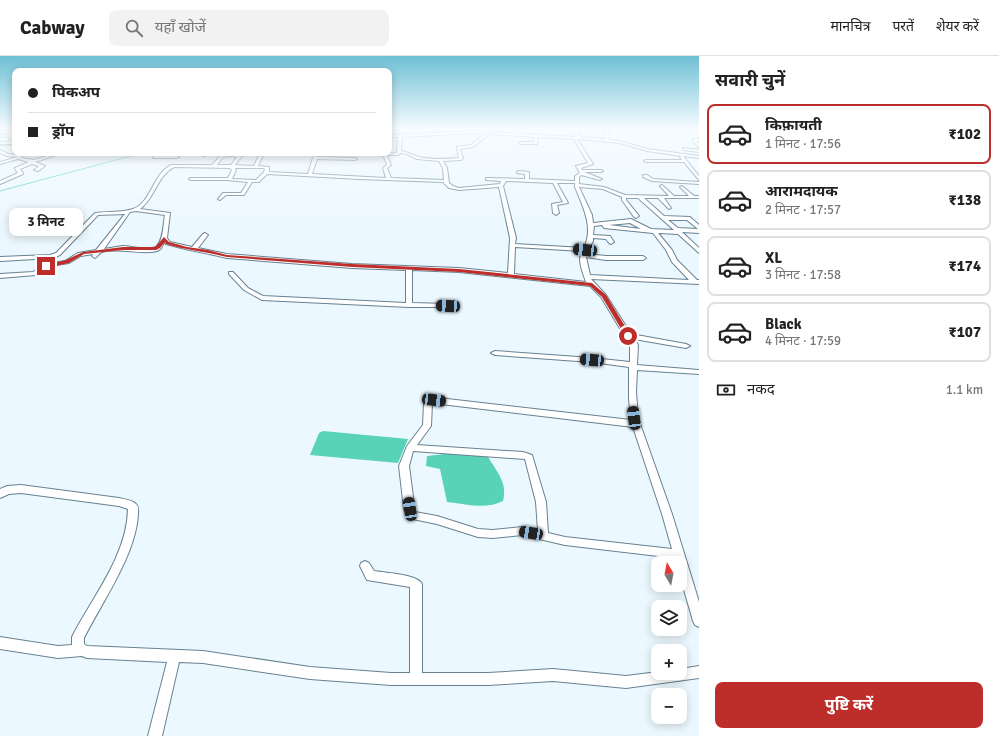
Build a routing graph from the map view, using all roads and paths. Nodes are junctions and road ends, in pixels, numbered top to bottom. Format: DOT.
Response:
graph roads {
  1 [pos="440,160"];
  2 [pos="12,161"];
  3 [pos="31,161"];
  4 [pos="175,161"];
  5 [pos="218,161"];
  6 [pos="237,161"];
  7 [pos="258,161"];
  8 [pos="315,161"];
  9 [pos="387,161"];
  10 [pos="589,161"];
  11 [pos="646,161"];
  12 [pos="684,161"];
  13 [pos="0,163"];
  14 [pos="14,165"];
  15 [pos="172,166"];
  16 [pos="213,167"];
  17 [pos="232,167"];
  18 [pos="255,167"];
  19 [pos="36,170"];
  20 [pos="601,171"];
  21 [pos="266,172"];
  22 [pos="519,172"];
  23 [pos="310,175"];
  24 [pos="645,176"];
  25 [pos="579,178"];
  26 [pos="699,178"];
  27 [pos="191,179"];
  28 [pos="229,179"];
  29 [pos="389,179"];
  30 [pos="488,179"];
  31 [pos="506,180"];
  32 [pos="600,180"];
  33 [pos="251,181"];
  34 [pos="554,181"];
  35 [pos="447,182"];
  36 [pos="699,182"];
  37 [pos="0,183"];
  38 [pos="531,183"];
  39 [pos="501,186"];
  40 [pos="662,186"];
  41 [pos="682,187"];
  42 [pos="624,196"];
  43 [pos="659,196"];
  44 [pos="692,196"];
  45 [pos="699,196"];
  46 [pos="637,197"];
  47 [pos="673,197"];
  48 [pos="220,199"];
  49 [pos="669,208"];
  50 [pos="136,210"];
  51 [pos="129,211"];
  52 [pos="556,213"];
  53 [pos="636,216"];
  54 [pos="663,218"];
  55 [pos="593,224"];
  56 [pos="699,229"];
  57 [pos="679,231"];
  58 [pos="655,232"];
  59 [pos="205,235"];
  60 [pos="590,236"];
  61 [pos="164,238"];
  62 [pos="611,242"];
  63 [pos="512,245"];
  64 [pos="194,249"];
  65 [pos="699,251"];
  66 [pos="97,253"];
  67 [pos="584,253"];
  68 [pos="643,258"];
  69 [pos="0,259"];
  70 [pos="23,267"];
  71 [pos="408,269"];
  72 [pos="231,273"];
  73 [pos="0,276"];
  74 [pos="511,276"];
  75 [pos="588,277"];
  76 [pos="697,282"];
  77 [pos="592,284"];
  78 [pos="409,305"];
  79 [pos="448,306"];
  80 [pos="628,336"];
  81 [pos="686,346"];
  82 [pos="495,353"];
  83 [pos="633,366"];
  84 [pos="699,372"];
  85 [pos="636,424"];
  86 [pos="410,448"];
  87 [pos="0,494"];
  88 [pos="543,536"];
  89 [pos="679,554"];
  90 [pos="365,566"];
  91 [pos="699,621"];
  92 [pos="0,643"];
  93 [pos="82,650"];
  94 [pos="174,656"];
  95 [pos="699,672"];
  96 [pos="416,679"];
  97 [pos="155,736"];
  1 -- 35 [label="street"];
  2 -- 13 [label="street"];
  3 -- 14 [label="street"];
  3 -- 19 [label="street"];
  3 -- 37 [label="street"];
  4 -- 15 [label="street"];
  5 -- 16 [label="street"];
  6 -- 17 [label="street"];
  7 -- 18 [label="street"];
  8 -- 23 [label="street"];
  9 -- 29 [label="street"];
  10 -- 25 [label="street"];
  11 -- 12 [label="street"];
  12 -- 26 [label="street"];
  15 -- 16 [label="street"];
  15 -- 50 [label="street"];
  16 -- 17 [label="street"];
  17 -- 18 [label="street"];
  17 -- 28 [label="street"];
  18 -- 21 [label="street"];
  20 -- 25 [label="street"];
  21 -- 23 [label="street"];
  21 -- 33 [label="street"];
  22 -- 38 [label="street"];
  23 -- 29 [label="street"];
  24 -- 36 [label="street"];
  25 -- 32 [label="street"];
  25 -- 34 [label="street"];
  25 -- 42 [label="street"];
  25 -- 55 [label="street"];
  27 -- 28 [label="street"];
  28 -- 33 [label="street"];
  29 -- 35 [label="street"];
  30 -- 31 [label="street"];
  31 -- 38 [label="street"];
  31 -- 39 [label="street"];
  33 -- 48 [label="street"];
  34 -- 38 [label="street"];
  34 -- 52 [label="street"];
  35 -- 39 [label="street"];
  39 -- 63 [label="street"];
  40 -- 47 [label="street"];
  41 -- 44 [label="street"];
  42 -- 46 [label="street"];
  42 -- 53 [label="street"];
  43 -- 46 [label="street"];
  43 -- 47 [label="street"];
  43 -- 49 [label="street"];
  44 -- 45 [label="street"];
  44 -- 47 [label="street"];
  46 -- 54 [label="street"];
  50 -- 51 [label="street"];
  50 -- 61 [label="street"];
  51 -- 66 [label="street"];
  51 -- 70 [label="street"];
  54 -- 56 [label="street"];
  54 -- 57 [label="street"];
  55 -- 58 [label="street"];
  55 -- 60 [label="street"];
  56 -- 57 [label="street"];
  57 -- 58 [label="street"];
  57 -- 65 [label="street"];
  58 -- 76 [label="street"];
  59 -- 64 [label="street"];
  60 -- 62 [label="street"];
  60 -- 67 [label="street"];
  61 -- 64 [label="street"];
  61 -- 66 [label="street"];
  63 -- 67 [label="street"];
  63 -- 74 [label="street"];
  64 -- 71 [label="street"];
  66 -- 70 [label="street"];
  67 -- 68 [label="street"];
  67 -- 75 [label="street"];
  69 -- 70 [label="street"];
  70 -- 73 [label="street"];
  71 -- 74 [label="street"];
  71 -- 78 [label="street"];
  72 -- 78 [label="street"];
  74 -- 77 [label="street"];
  75 -- 76 [label="street"];
  75 -- 77 [label="street"];
  77 -- 80 [label="street"];
  78 -- 79 [label="street"];
  80 -- 81 [label="street"];
  80 -- 83 [label="street"];
  82 -- 83 [label="street"];
  83 -- 84 [label="street"];
  83 -- 85 [label="street"];
  85 -- 86 [label="street"];
  85 -- 89 [label="street"];
  86 -- 88 [label="street"];
  86 -- 88 [label="street"];
  87 -- 93 [label="street"];
  88 -- 89 [label="street"];
  89 -- 91 [label="street"];
  90 -- 96 [label="street"];
  92 -- 93 [label="street"];
  93 -- 94 [label="street"];
  94 -- 96 [label="street"];
  94 -- 97 [label="street"];
  95 -- 96 [label="street"];
}
